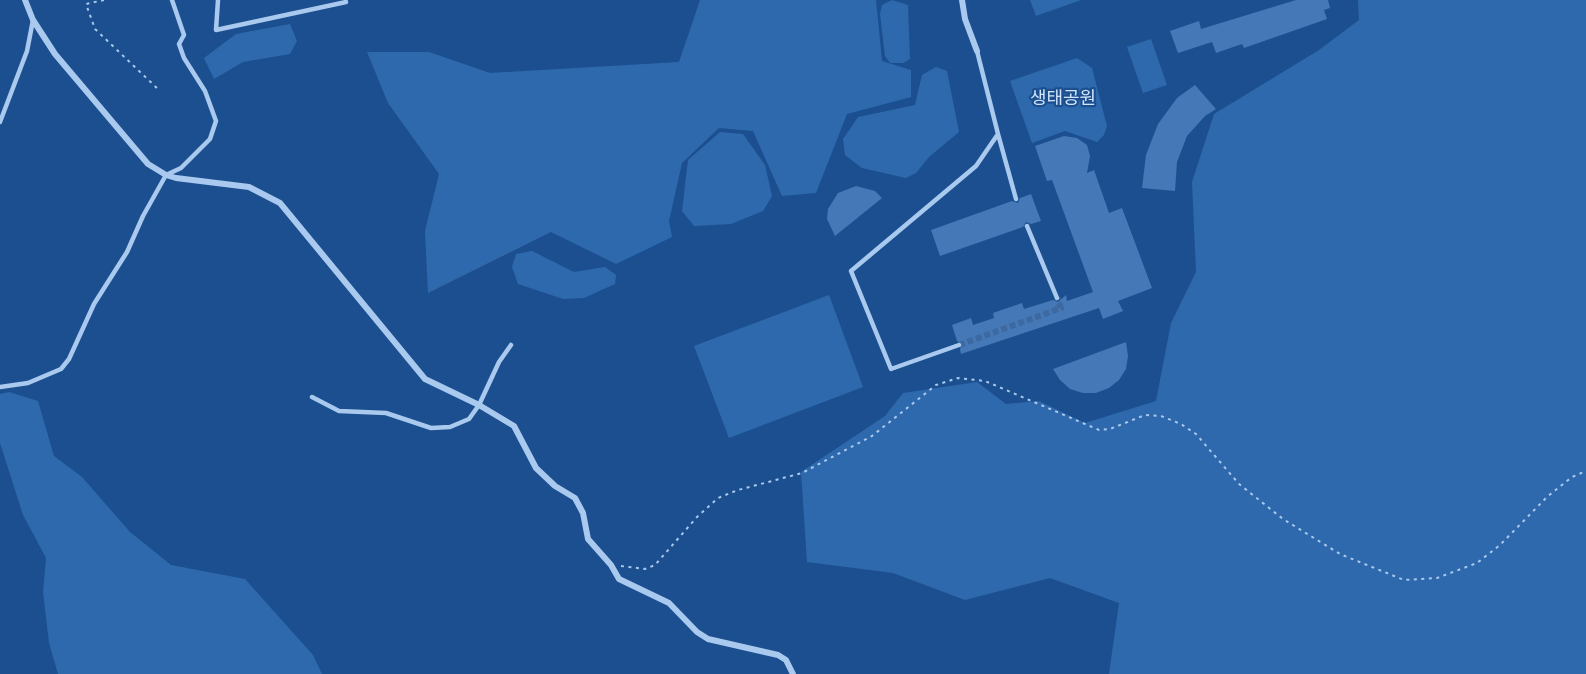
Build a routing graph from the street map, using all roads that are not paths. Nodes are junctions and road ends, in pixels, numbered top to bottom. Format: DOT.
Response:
graph roads {
  1 [pos="25,0"];
  2 [pos="171,0"];
  3 [pos="218,0"];
  4 [pos="962,0"];
  5 [pos="346,2"];
  6 [pos="33,20"];
  7 [pos="977,51"];
  8 [pos="0,122"];
  9 [pos="998,134"];
  10 [pos="166,175"];
  11 [pos="1017,199"];
  12 [pos="1027,226"];
  13 [pos="1057,298"];
  14 [pos="511,345"];
  15 [pos="958,345"];
  16 [pos="0,387"];
  17 [pos="312,397"];
  18 [pos="479,405"];
  19 [pos="794,674"];
  1 -- 6 [label="street"];
  2 -- 10 [label="lane"];
  3 -- 5 [label="lane"];
  4 -- 7 [label="street"];
  6 -- 8 [label="lane"];
  6 -- 10 [label="street"];
  7 -- 9 [label="lane"];
  9 -- 11 [label="lane"];
  9 -- 15 [label="lane"];
  10 -- 16 [label="lane"];
  10 -- 18 [label="street"];
  12 -- 13 [label="lane"];
  14 -- 18 [label="lane"];
  17 -- 18 [label="lane"];
  18 -- 19 [label="street"];
}
